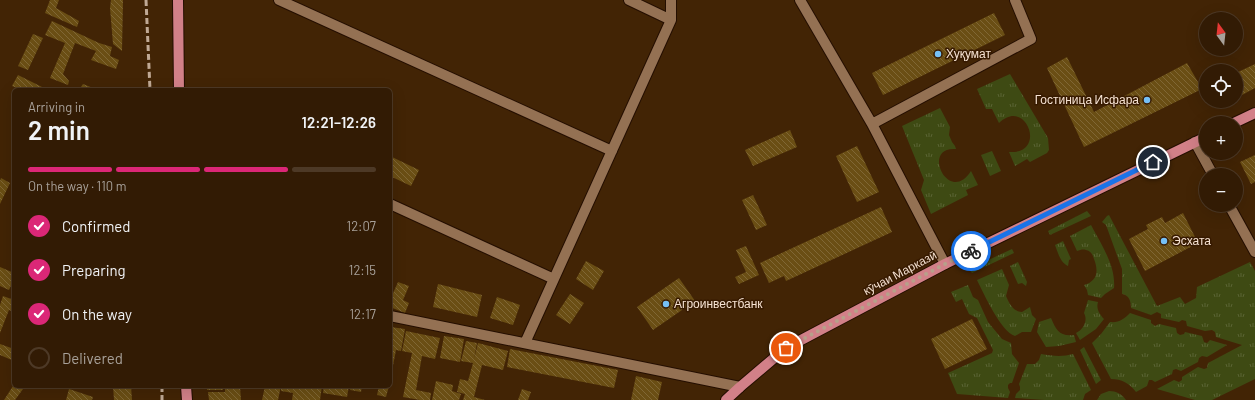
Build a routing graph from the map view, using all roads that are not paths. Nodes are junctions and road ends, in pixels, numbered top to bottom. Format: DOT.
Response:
graph roads {
  1 [pos="178,0"];
  2 [pos="279,0"];
  3 [pos="629,0"];
  4 [pos="671,0"];
  5 [pos="800,0"];
  6 [pos="1015,0"];
  7 [pos="671,20"];
  8 [pos="179,88"];
  9 [pos="1255,113"];
  10 [pos="1243,119"];
  11 [pos="872,124"];
  12 [pos="1199,140"];
  13 [pos="1195,142"];
  14 [pos="612,151"];
  15 [pos="1209,168"];
  16 [pos="392,205"];
  17 [pos="1233,212"];
  18 [pos="1255,252"];
  19 [pos="945,264"];
  20 [pos="554,279"];
  21 [pos="392,316"];
  22 [pos="525,343"];
  23 [pos="740,387"];
  24 [pos="186,388"];
  25 [pos="186,400"];
  26 [pos="726,400"];
  1 -- 8 [label="main road"];
  2 -- 14 [label="street"];
  3 -- 7 [label="street"];
  4 -- 7 [label="street"];
  5 -- 11 [label="street"];
  6 -- 11 [label="street"];
  7 -- 14 [label="street"];
  9 -- 10 [label="main road"];
  11 -- 19 [label="street"];
  12 -- 13 [label="main road, кӯчаи Марказӣ"];
  13 -- 15 [label="street"];
  13 -- 19 [label="main road, кӯчаи Марказӣ"];
  14 -- 20 [label="street"];
  16 -- 20 [label="street"];
  17 -- 18 [label="street"];
  19 -- 23 [label="main road, кӯчаи Марказӣ"];
  20 -- 22 [label="street"];
  21 -- 22 [label="street"];
  22 -- 23 [label="street"];
  23 -- 26 [label="main road, кӯчаи Марказӣ"];
  24 -- 25 [label="main road"];
}
